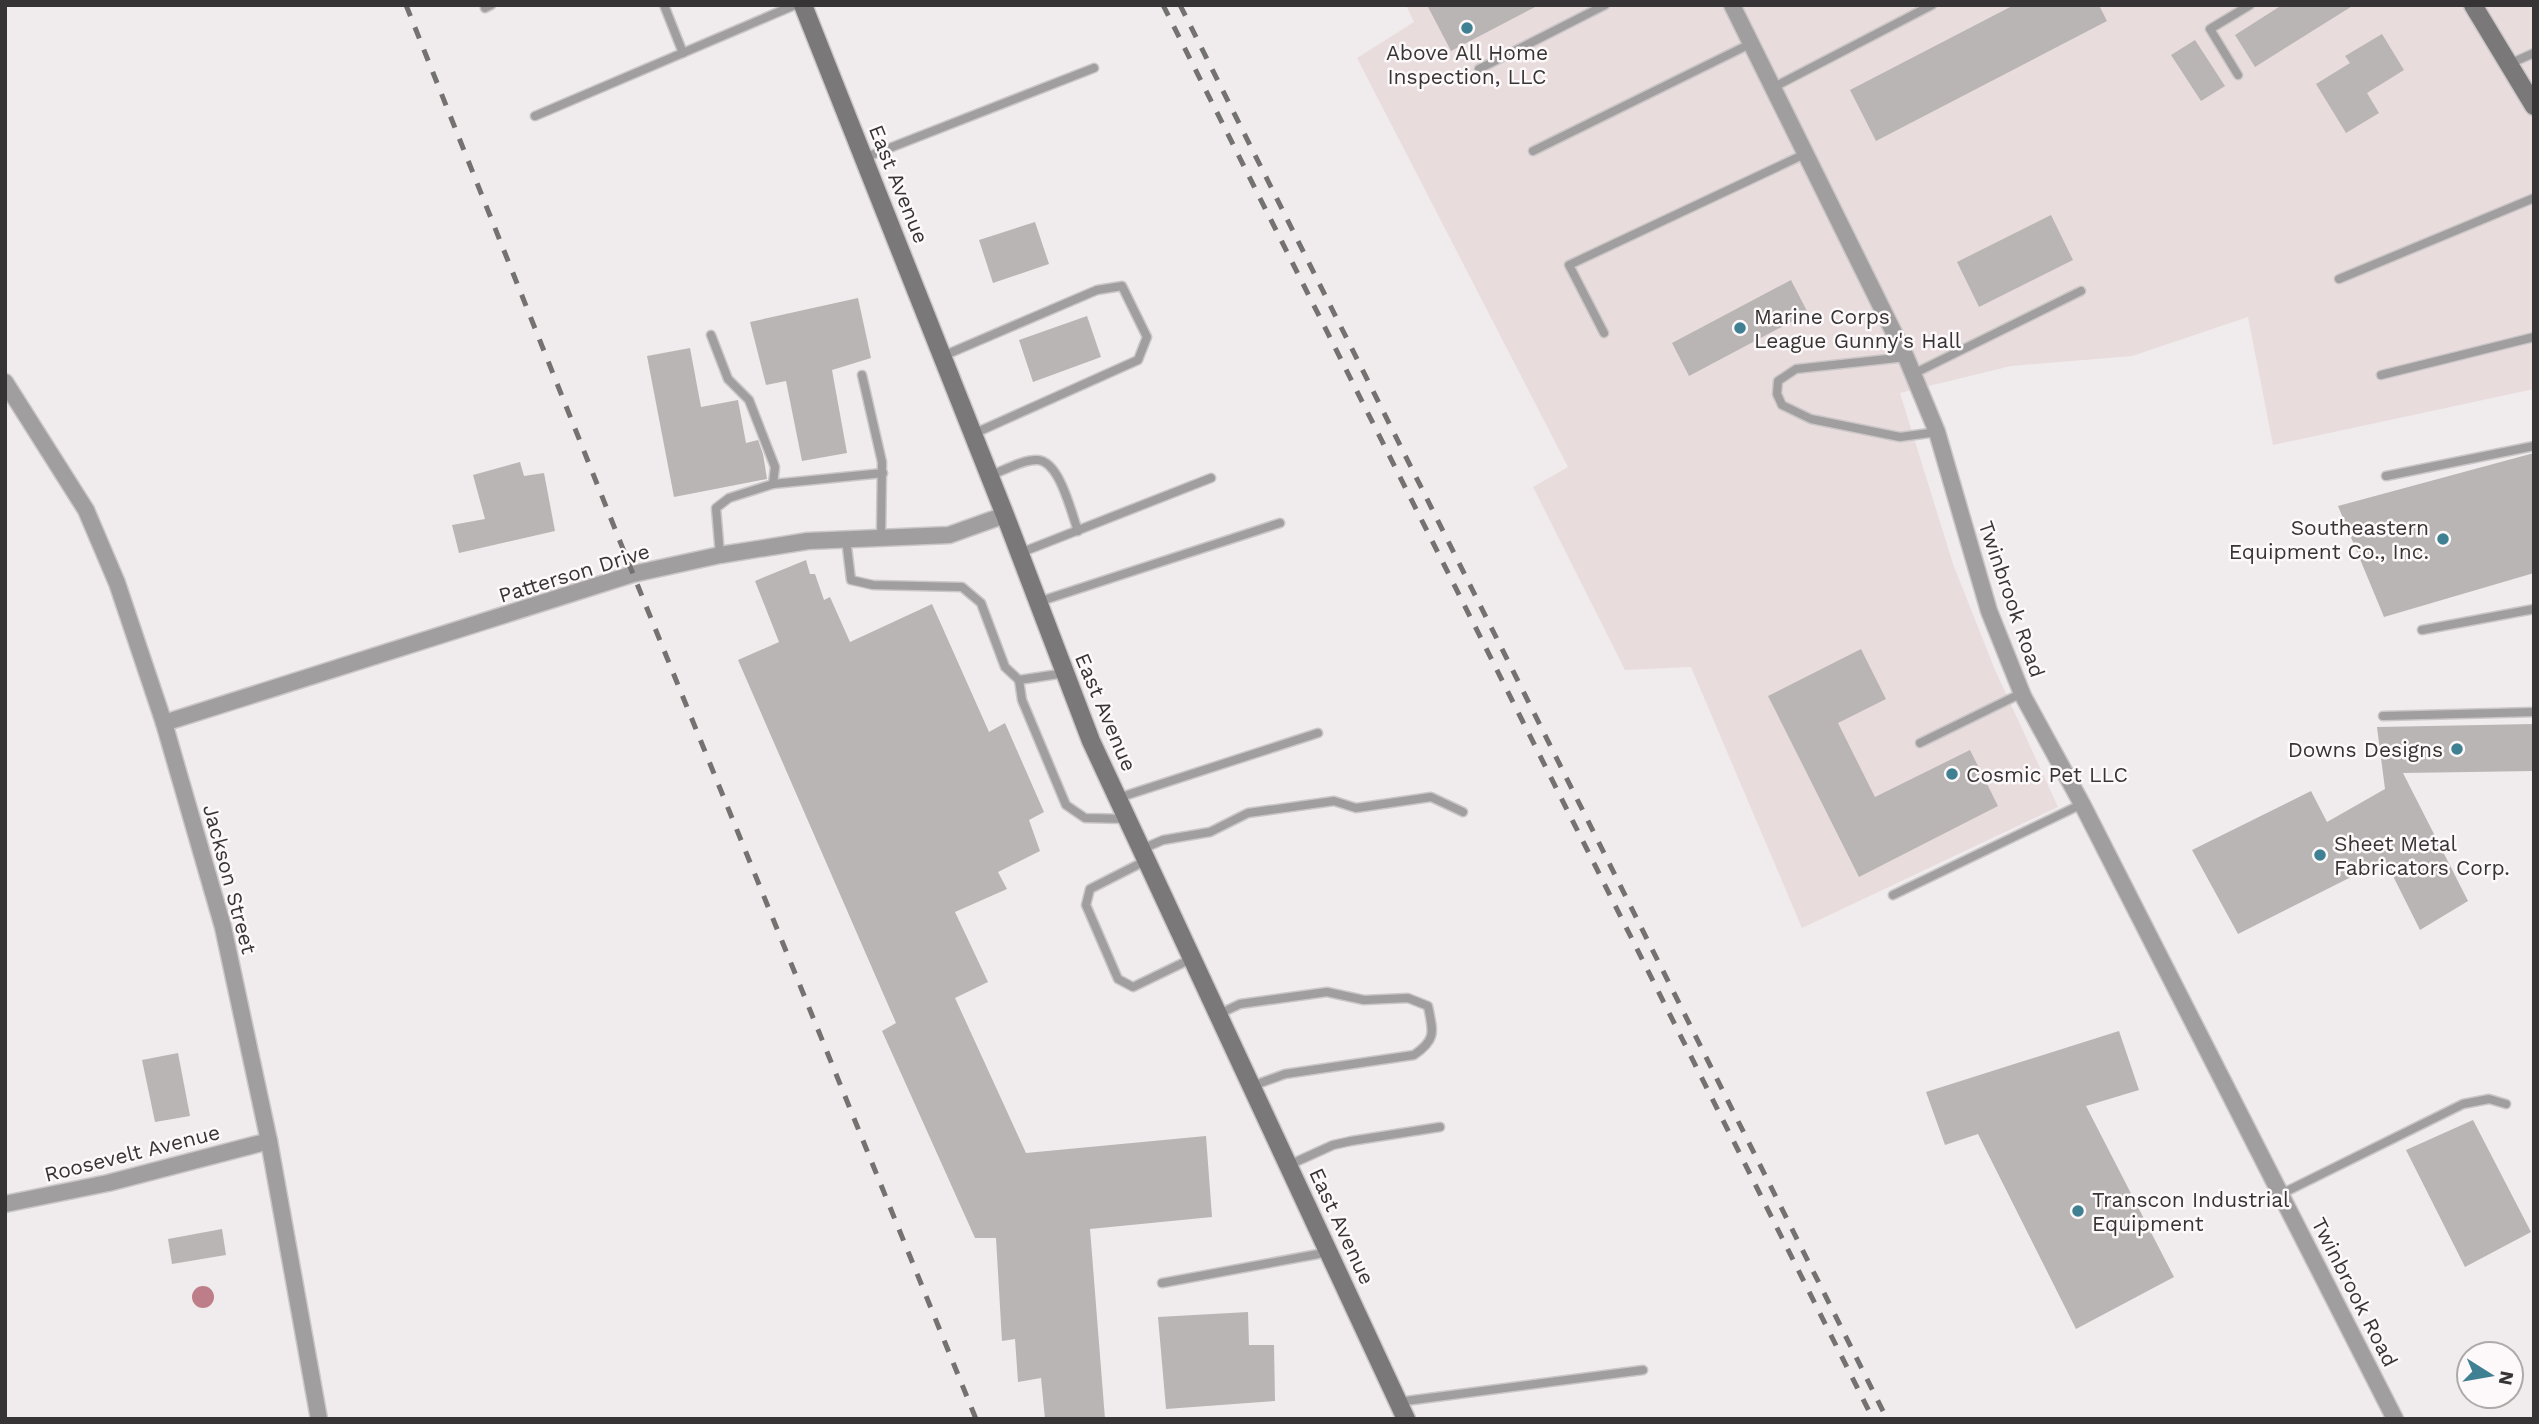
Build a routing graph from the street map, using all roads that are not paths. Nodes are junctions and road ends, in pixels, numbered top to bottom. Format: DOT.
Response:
graph roads {
  1 [pos="664,5"];
  2 [pos="795,5"];
  3 [pos="803,5"];
  4 [pos="1605,5"];
  5 [pos="1732,5"];
  6 [pos="1932,5"];
  7 [pos="2250,5"];
  8 [pos="2473,5"];
  9 [pos="1752,43"];
  10 [pos="683,53"];
  11 [pos="2534,53"];
  12 [pos="2509,64"];
  13 [pos="1094,68"];
  14 [pos="1479,69"];
  15 [pos="2238,75"];
  16 [pos="1774,87"];
  17 [pos="2534,106"];
  18 [pos="535,116"];
  19 [pos="1532,150"];
  20 [pos="1807,153"];
  21 [pos="864,158"];
  22 [pos="2534,198"];
  23 [pos="2339,279"];
  24 [pos="2081,291"];
  25 [pos="1604,333"];
  26 [pos="711,335"];
  27 [pos="2534,337"];
  28 [pos="942,357"];
  29 [pos="1906,357"];
  30 [pos="1913,374"];
  31 [pos="862,375"];
  32 [pos="2381,375"];
  33 [pos="5,382"];
  34 [pos="1937,432"];
  35 [pos="973,434"];
  36 [pos="2534,446"];
  37 [pos="883,473"];
  38 [pos="989,476"];
  39 [pos="2386,477"];
  40 [pos="1211,478"];
  41 [pos="773,484"];
  42 [pos="1005,515"];
  43 [pos="1280,523"];
  44 [pos="1078,531"];
  45 [pos="881,538"];
  46 [pos="846,539"];
  47 [pos="1020,554"];
  48 [pos="720,555"];
  49 [pos="1038,602"];
  50 [pos="2534,609"];
  51 [pos="2423,630"];
  52 [pos="1065,673"];
  53 [pos="1019,680"];
  54 [pos="2022,693"];
  55 [pos="2534,712"];
  56 [pos="2383,716"];
  57 [pos="164,723"];
  58 [pos="1318,733"];
  59 [pos="1920,743"];
  60 [pos="1118,798"];
  61 [pos="2082,804"];
  62 [pos="1463,812"];
  63 [pos="1128,820"];
  64 [pos="1144,854"];
  65 [pos="1893,895"];
  66 [pos="1193,958"];
  67 [pos="1219,1014"];
  68 [pos="1252,1086"];
  69 [pos="2506,1104"];
  70 [pos="1440,1127"];
  71 [pos="269,1141"];
  72 [pos="1289,1165"];
  73 [pos="2281,1194"];
  74 [pos="5,1204"];
  75 [pos="1329,1252"];
  76 [pos="1163,1283"];
  77 [pos="1643,1370"];
  78 [pos="1398,1402"];
  79 [pos="319,1419"];
  80 [pos="1406,1419"];
  81 [pos="2395,1419"];
  1 -- 10 [label="lane"];
  2 -- 10 [label="lane"];
  3 -- 21 [label="street, East Avenue"];
  4 -- 14 [label="lane"];
  5 -- 9 [label="street, Twinbrook Road"];
  6 -- 16 [label="lane"];
  7 -- 15 [label="lane"];
  8 -- 12 [label="street"];
  9 -- 16 [label="street, Twinbrook Road"];
  9 -- 19 [label="lane"];
  10 -- 18 [label="lane"];
  11 -- 12 [label="lane"];
  12 -- 17 [label="street"];
  13 -- 21 [label="lane"];
  16 -- 20 [label="street, Twinbrook Road"];
  20 -- 25 [label="lane"];
  20 -- 29 [label="street, Twinbrook Road"];
  21 -- 28 [label="street, East Avenue"];
  22 -- 23 [label="lane"];
  24 -- 30 [label="lane"];
  26 -- 41 [label="lane"];
  27 -- 32 [label="lane"];
  28 -- 35 [label="street, East Avenue"];
  28 -- 35 [label="lane"];
  29 -- 30 [label="street, Twinbrook Road"];
  29 -- 34 [label="lane"];
  30 -- 34 [label="street, Twinbrook Road"];
  31 -- 37 [label="lane"];
  33 -- 57 [label="street, Jackson Street"];
  34 -- 54 [label="street, Twinbrook Road"];
  35 -- 38 [label="street, East Avenue"];
  36 -- 39 [label="lane"];
  37 -- 41 [label="lane"];
  37 -- 45 [label="lane"];
  38 -- 42 [label="street, East Avenue"];
  38 -- 44 [label="lane"];
  40 -- 44 [label="lane"];
  41 -- 48 [label="lane"];
  42 -- 45 [label="street, Patterson Drive"];
  42 -- 47 [label="street, East Avenue"];
  43 -- 49 [label="lane"];
  44 -- 47 [label="lane"];
  45 -- 46 [label="street, Patterson Drive"];
  46 -- 48 [label="street, Patterson Drive"];
  46 -- 53 [label="lane"];
  47 -- 49 [label="street, East Avenue"];
  48 -- 57 [label="street, Patterson Drive"];
  49 -- 52 [label="street, East Avenue"];
  50 -- 51 [label="lane"];
  52 -- 53 [label="lane"];
  52 -- 60 [label="street, East Avenue"];
  53 -- 63 [label="lane"];
  54 -- 59 [label="lane"];
  54 -- 61 [label="street, Twinbrook Road"];
  55 -- 56 [label="lane"];
  57 -- 71 [label="street, Jackson Street"];
  58 -- 60 [label="lane"];
  60 -- 63 [label="street, East Avenue"];
  61 -- 65 [label="lane"];
  61 -- 73 [label="street, Twinbrook Road"];
  62 -- 64 [label="lane"];
  63 -- 64 [label="street, East Avenue"];
  64 -- 66 [label="street, East Avenue"];
  64 -- 66 [label="lane"];
  66 -- 67 [label="street, East Avenue"];
  67 -- 68 [label="street, East Avenue"];
  67 -- 68 [label="lane"];
  68 -- 72 [label="street, East Avenue"];
  69 -- 73 [label="lane"];
  70 -- 72 [label="lane"];
  71 -- 74 [label="street, Roosevelt Avenue"];
  71 -- 79 [label="street, Jackson Street"];
  72 -- 75 [label="street, East Avenue"];
  73 -- 81 [label="street, Twinbrook Road"];
  75 -- 76 [label="lane"];
  75 -- 78 [label="street, East Avenue"];
  77 -- 78 [label="lane"];
  78 -- 80 [label="street, East Avenue"];
}
